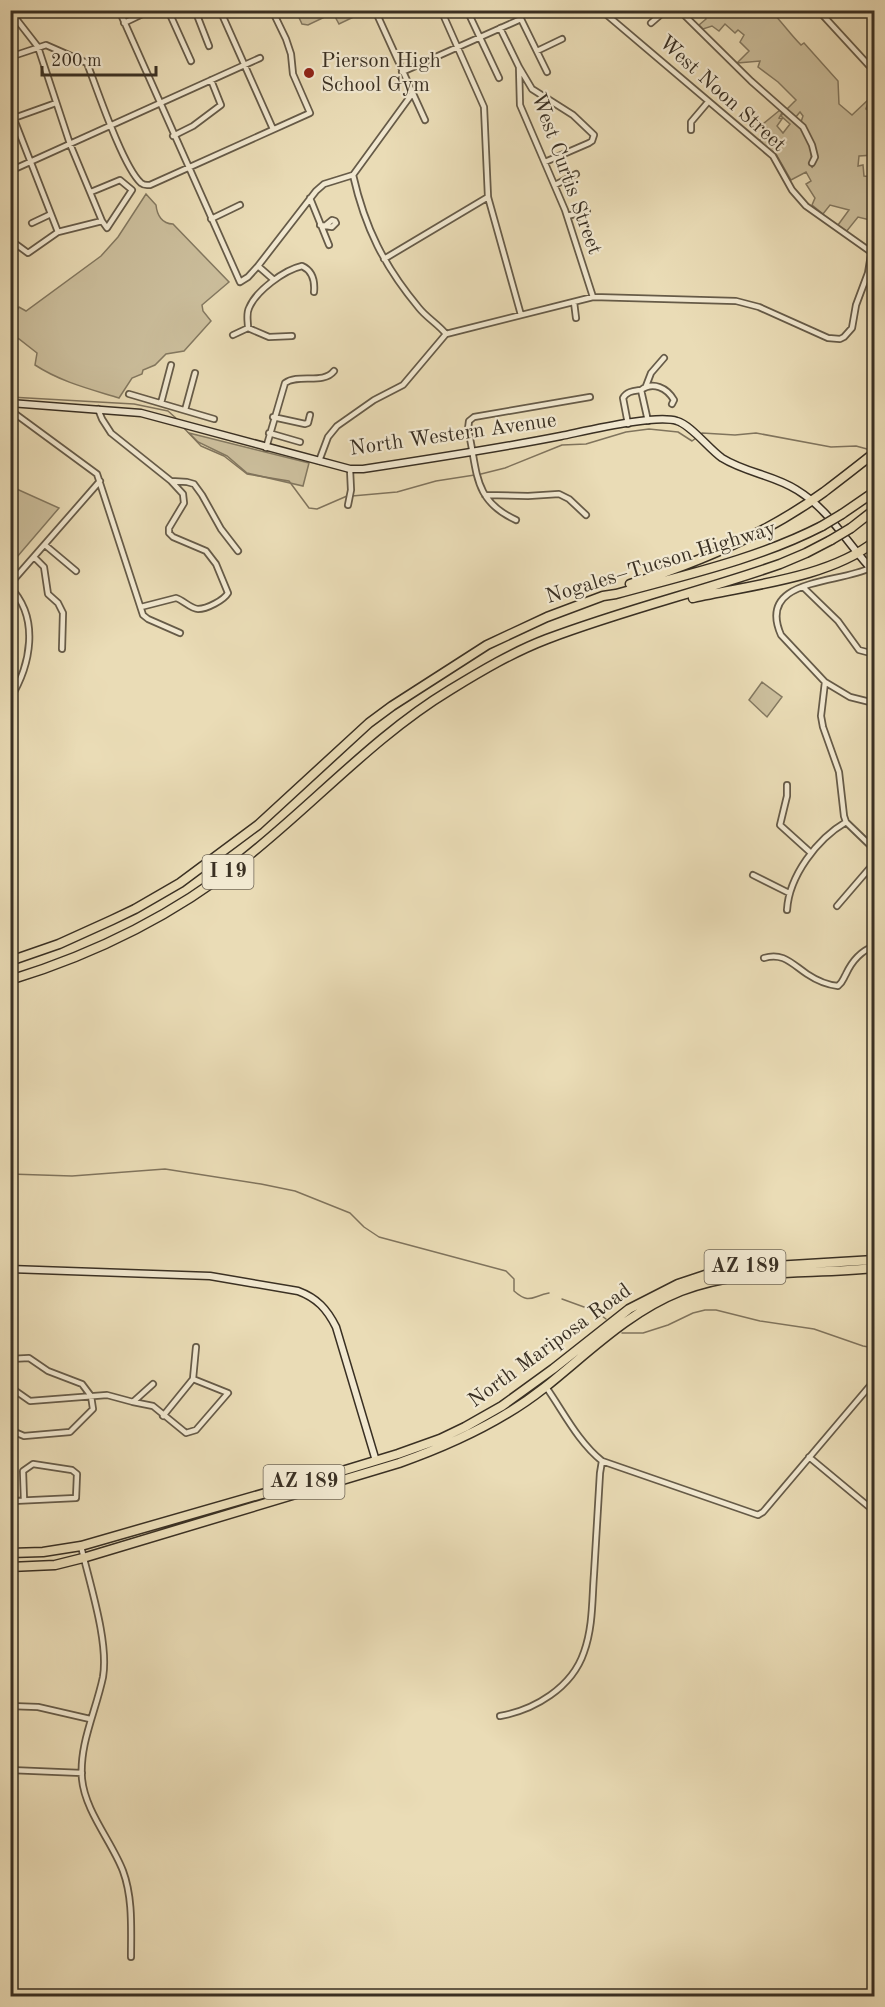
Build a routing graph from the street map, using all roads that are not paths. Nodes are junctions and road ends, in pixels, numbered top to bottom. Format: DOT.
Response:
graph roads {
  1 [pos="119,10"];
  2 [pos="151,10"];
  3 [pos="168,10"];
  4 [pos="195,10"];
  5 [pos="220,10"];
  6 [pos="272,10"];
  7 [pos="375,10"];
  8 [pos="441,10"];
  9 [pos="467,10"];
  10 [pos="601,10"];
  11 [pos="666,10"];
  12 [pos="679,10"];
  13 [pos="818,10"];
  14 [pos="10,11"];
  15 [pos="124,23"];
  16 [pos="651,23"];
  17 [pos="500,28"];
  18 [pos="479,38"];
  19 [pos="562,39"];
  20 [pos="209,45"];
  21 [pos="38,47"];
  22 [pos="459,48"];
  23 [pos="537,51"];
  24 [pos="10,57"];
  25 [pos="260,58"];
  26 [pos="191,61"];
  27 [pos="245,65"];
  28 [pos="519,67"];
  29 [pos="874,71"];
  30 [pos="402,72"];
  31 [pos="547,72"];
  32 [pos="499,78"];
  33 [pos="211,80"];
  34 [pos="412,94"];
  35 [pos="708,102"];
  36 [pos="56,103"];
  37 [pos="159,104"];
  38 [pos="10,109"];
  39 [pos="14,118"];
  40 [pos="425,120"];
  41 [pos="111,125"];
  42 [pos="273,129"];
  43 [pos="691,130"];
  44 [pos="173,136"];
  45 [pos="70,144"];
  46 [pos="31,162"];
  47 [pos="545,162"];
  48 [pos="812,163"];
  49 [pos="188,168"];
  50 [pos="10,171"];
  51 [pos="576,174"];
  52 [pos="353,175"];
  53 [pos="555,185"];
  54 [pos="91,192"];
  55 [pos="488,197"];
  56 [pos="310,198"];
  57 [pos="240,205"];
  58 [pos="587,211"];
  59 [pos="51,214"];
  60 [pos="567,216"];
  61 [pos="211,219"];
  62 [pos="102,221"];
  63 [pos="32,223"];
  64 [pos="58,232"];
  65 [pos="10,236"];
  66 [pos="874,236"];
  67 [pos="329,245"];
  68 [pos="871,252"];
  69 [pos="384,260"];
  70 [pos="258,266"];
  71 [pos="274,280"];
  72 [pos="314,292"];
  73 [pos="593,297"];
  74 [pos="574,302"];
  75 [pos="521,315"];
  76 [pos="576,318"];
  77 [pos="248,328"];
  78 [pos="446,334"];
  79 [pos="233,335"];
  80 [pos="292,336"];
  81 [pos="664,358"];
  82 [pos="171,365"];
  83 [pos="334,371"];
  84 [pos="195,373"];
  85 [pos="644,388"];
  86 [pos="129,394"];
  87 [pos="590,397"];
  88 [pos="10,403"];
  89 [pos="161,403"];
  90 [pos="24,404"];
  91 [pos="672,404"];
  92 [pos="98,409"];
  93 [pos="10,410"];
  94 [pos="185,410"];
  95 [pos="198,414"];
  96 [pos="21,417"];
  97 [pos="273,417"];
  98 [pos="309,418"];
  99 [pos="213,419"];
  100 [pos="648,421"];
  101 [pos="628,424"];
  102 [pos="194,427"];
  103 [pos="269,433"];
  104 [pos="300,442"];
  105 [pos="266,448"];
  106 [pos="473,453"];
  107 [pos="874,453"];
  108 [pos="319,462"];
  109 [pos="350,469"];
  110 [pos="100,481"];
  111 [pos="171,481"];
  112 [pos="874,492"];
  113 [pos="485,495"];
  114 [pos="811,499"];
  115 [pos="348,504"];
  116 [pos="874,510"];
  117 [pos="586,515"];
  118 [pos="516,520"];
  119 [pos="874,542"];
  120 [pos="45,545"];
  121 [pos="238,551"];
  122 [pos="858,553"];
  123 [pos="34,557"];
  124 [pos="872,570"];
  125 [pos="76,571"];
  126 [pos="10,586"];
  127 [pos="803,587"];
  128 [pos="603,596"];
  129 [pos="141,607"];
  130 [pos="626,612"];
  131 [pos="180,633"];
  132 [pos="62,649"];
  133 [pos="874,654"];
  134 [pos="825,682"];
  135 [pos="10,699"];
  136 [pos="874,702"];
  137 [pos="787,785"];
  138 [pos="846,822"];
  139 [pos="874,849"];
  140 [pos="811,853"];
  141 [pos="874,863"];
  142 [pos="753,875"];
  143 [pos="789,893"];
  144 [pos="837,906"];
  145 [pos="787,910"];
  146 [pos="874,946"];
  147 [pos="764,958"];
  148 [pos="10,961"];
  149 [pos="10,980"];
  150 [pos="812,1263"];
  151 [pos="874,1265"];
  152 [pos="10,1269"];
  153 [pos="805,1272"];
  154 [pos="599,1337"];
  155 [pos="196,1347"];
  156 [pos="10,1359"];
  157 [pos="193,1379"];
  158 [pos="874,1381"];
  159 [pos="153,1384"];
  160 [pos="546,1386"];
  161 [pos="10,1387"];
  162 [pos="91,1396"];
  163 [pos="133,1402"];
  164 [pos="163,1416"];
  165 [pos="11,1430"];
  166 [pos="442,1442"];
  167 [pos="809,1457"];
  168 [pos="376,1461"];
  169 [pos="602,1461"];
  170 [pos="312,1489"];
  171 [pos="24,1500"];
  172 [pos="10,1501"];
  173 [pos="874,1511"];
  174 [pos="82,1552"];
  175 [pos="10,1553"];
  176 [pos="10,1561"];
  177 [pos="10,1567"];
  178 [pos="10,1706"];
  179 [pos="500,1716"];
  180 [pos="90,1719"];
  181 [pos="10,1770"];
  182 [pos="82,1773"];
  183 [pos="131,1957"];
  1 -- 15 [label="street"];
  2 -- 15 [label="street"];
  3 -- 26 [label="street"];
  4 -- 20 [label="street"];
  5 -- 27 [label="street"];
  6 -- 42 [label="street"];
  7 -- 30 [label="street"];
  8 -- 22 [label="street"];
  9 -- 18 [label="street"];
  10 -- 35 [label="street, West Noon Street"];
  11 -- 16 [label="street"];
  12 -- 48 [label="street"];
  13 -- 29 [label="street"];
  14 -- 21 [label="street"];
  15 -- 37 [label="street"];
  17 -- 18 [label="street"];
  17 -- 23 [label="street"];
  17 -- 28 [label="street, West Curtis Street"];
  18 -- 22 [label="street"];
  18 -- 32 [label="street"];
  19 -- 23 [label="street"];
  21 -- 24 [label="street"];
  21 -- 36 [label="street"];
  21 -- 41 [label="street"];
  22 -- 30 [label="street"];
  22 -- 55 [label="street"];
  23 -- 31 [label="street"];
  25 -- 27 [label="street"];
  27 -- 33 [label="street"];
  27 -- 42 [label="street"];
  28 -- 47 [label="street, West Curtis Street"];
  28 -- 47 [label="street"];
  30 -- 34 [label="street"];
  33 -- 37 [label="street"];
  33 -- 44 [label="street"];
  34 -- 40 [label="street"];
  34 -- 52 [label="street"];
  35 -- 43 [label="street"];
  35 -- 68 [label="street, West Noon Street"];
  36 -- 39 [label="street"];
  36 -- 45 [label="street"];
  37 -- 41 [label="street"];
  37 -- 44 [label="street"];
  38 -- 39 [label="street"];
  39 -- 46 [label="street"];
  41 -- 45 [label="street"];
  41 -- 49 [label="street"];
  42 -- 49 [label="street"];
  44 -- 49 [label="street"];
  45 -- 46 [label="street"];
  45 -- 54 [label="street"];
  46 -- 50 [label="street"];
  46 -- 59 [label="street"];
  47 -- 53 [label="street, West Curtis Street"];
  49 -- 61 [label="street"];
  51 -- 53 [label="street"];
  52 -- 56 [label="street"];
  52 -- 69 [label="street"];
  53 -- 60 [label="street, West Curtis Street"];
  54 -- 62 [label="street"];
  54 -- 62 [label="street"];
  55 -- 69 [label="street"];
  55 -- 75 [label="street"];
  56 -- 67 [label="street"];
  56 -- 70 [label="street"];
  57 -- 61 [label="street"];
  58 -- 60 [label="street"];
  59 -- 63 [label="street"];
  59 -- 64 [label="street"];
  60 -- 73 [label="street, West Curtis Street"];
  61 -- 70 [label="street"];
  62 -- 64 [label="street"];
  64 -- 65 [label="street"];
  66 -- 68 [label="street"];
  68 -- 73 [label="street"];
  69 -- 78 [label="street"];
  70 -- 71 [label="street"];
  71 -- 72 [label="street"];
  71 -- 77 [label="street"];
  73 -- 74 [label="street"];
  74 -- 75 [label="street"];
  74 -- 76 [label="street"];
  75 -- 78 [label="street"];
  77 -- 79 [label="street"];
  77 -- 80 [label="street"];
  78 -- 108 [label="street"];
  81 -- 85 [label="street"];
  82 -- 89 [label="street"];
  83 -- 97 [label="street"];
  84 -- 94 [label="street"];
  85 -- 91 [label="street"];
  85 -- 100 [label="street"];
  85 -- 101 [label="street"];
  86 -- 89 [label="street"];
  87 -- 106 [label="street"];
  88 -- 90 [label="street, North Western Avenue"];
  89 -- 94 [label="street"];
  90 -- 92 [label="street, North Western Avenue"];
  90 -- 96 [label="street"];
  92 -- 102 [label="street, North Western Avenue"];
  92 -- 111 [label="street"];
  93 -- 96 [label="street"];
  94 -- 95 [label="street"];
  95 -- 99 [label="street"];
  95 -- 102 [label="street"];
  96 -- 110 [label="street"];
  97 -- 98 [label="street"];
  97 -- 103 [label="street"];
  100 -- 101 [label="street, North Western Avenue"];
  100 -- 114 [label="street, North Western Avenue"];
  101 -- 106 [label="street, North Western Avenue"];
  102 -- 105 [label="street, North Western Avenue"];
  103 -- 104 [label="street"];
  103 -- 105 [label="street"];
  105 -- 108 [label="street, North Western Avenue"];
  106 -- 109 [label="street, North Western Avenue"];
  106 -- 113 [label="street"];
  107 -- 114 [label="highway"];
  108 -- 109 [label="street, North Western Avenue"];
  109 -- 115 [label="street"];
  110 -- 120 [label="street"];
  110 -- 129 [label="street"];
  111 -- 121 [label="street"];
  111 -- 129 [label="street"];
  112 -- 128 [label="highway, Nogales–Tucson Highway / I 19, bridge"];
  113 -- 117 [label="street"];
  113 -- 118 [label="street"];
  114 -- 122 [label="street, North Western Avenue"];
  114 -- 128 [label="highway"];
  116 -- 130 [label="highway, Nogales–Tucson Highway / I 19, bridge"];
  119 -- 122 [label="highway"];
  120 -- 123 [label="street"];
  120 -- 125 [label="street"];
  122 -- 124 [label="street, North Western Avenue"];
  122 -- 130 [label="highway"];
  123 -- 126 [label="street"];
  123 -- 132 [label="street"];
  124 -- 127 [label="street"];
  126 -- 135 [label="street"];
  127 -- 133 [label="street"];
  127 -- 134 [label="street"];
  128 -- 148 [label="highway, Nogales–Tucson Highway / I 19"];
  129 -- 131 [label="street"];
  130 -- 149 [label="highway, Nogales–Tucson Highway / I 19"];
  134 -- 136 [label="street"];
  134 -- 138 [label="street"];
  137 -- 140 [label="street"];
  138 -- 139 [label="street"];
  138 -- 140 [label="street"];
  140 -- 143 [label="street"];
  141 -- 144 [label="street"];
  142 -- 143 [label="street"];
  143 -- 145 [label="street"];
  146 -- 147 [label="street"];
  150 -- 151 [label="highway, North Mariposa Road / AZ 189"];
  150 -- 153 [label="highway"];
  150 -- 154 [label="highway, North Mariposa Road / AZ 189"];
  151 -- 153 [label="highway, North Mariposa Road / AZ 189"];
  152 -- 168 [label="street"];
  153 -- 154 [label="highway, North Mariposa Road / AZ 189"];
  154 -- 160 [label="highway, North Mariposa Road / AZ 189"];
  154 -- 166 [label="highway, North Mariposa Road / AZ 189"];
  155 -- 157 [label="street"];
  156 -- 162 [label="street"];
  157 -- 164 [label="street"];
  157 -- 164 [label="street"];
  158 -- 167 [label="street"];
  159 -- 163 [label="street"];
  160 -- 166 [label="highway, North Mariposa Road / AZ 189"];
  160 -- 169 [label="street"];
  161 -- 162 [label="street"];
  162 -- 163 [label="street"];
  162 -- 165 [label="street"];
  163 -- 164 [label="street"];
  166 -- 168 [label="highway"];
  166 -- 170 [label="highway, North Mariposa Road / AZ 189"];
  167 -- 169 [label="street"];
  167 -- 173 [label="street"];
  168 -- 170 [label="highway"];
  168 -- 174 [label="highway, AZ 189"];
  169 -- 179 [label="street"];
  170 -- 174 [label="highway, North Mariposa Road / AZ 189"];
  171 -- 171 [label="street"];
  171 -- 172 [label="street"];
  174 -- 175 [label="highway, AZ 189"];
  174 -- 176 [label="highway"];
  174 -- 177 [label="highway, AZ 189"];
  174 -- 180 [label="street"];
  178 -- 180 [label="street"];
  180 -- 182 [label="street"];
  181 -- 182 [label="street"];
  182 -- 183 [label="street"];
}
